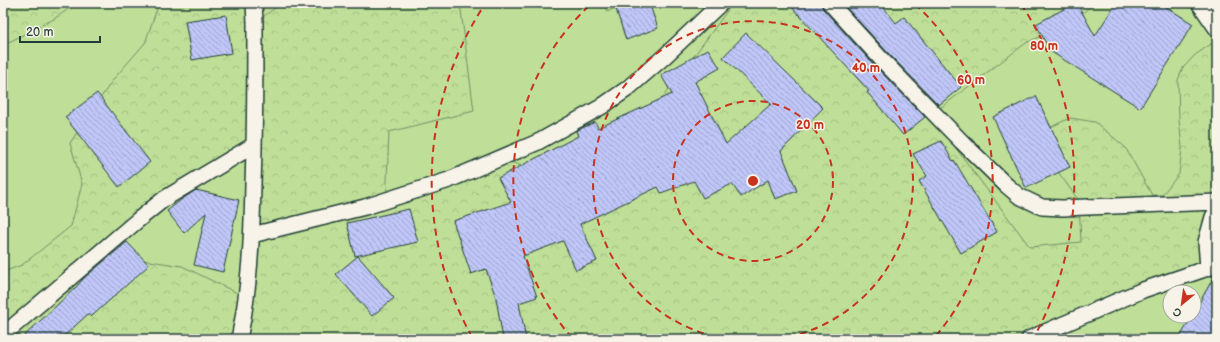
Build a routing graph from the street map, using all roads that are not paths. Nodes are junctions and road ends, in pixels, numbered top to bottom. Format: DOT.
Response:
graph roads {
  1 [pos="254,3"];
  2 [pos="721,3"];
  3 [pos="830,3"];
  4 [pos="1198,3"];
  5 [pos="1217,29"];
  6 [pos="254,146"];
  7 [pos="1217,202"];
  8 [pos="1217,210"];
  9 [pos="252,235"];
  10 [pos="1212,266"];
  11 [pos="3,335"];
  12 [pos="239,339"];
  13 [pos="1029,339"];
  1 -- 6 [label="lane"];
  2 -- 9 [label="lane"];
  3 -- 7 [label="lane"];
  4 -- 5 [label="lane"];
  6 -- 9 [label="lane"];
  6 -- 11 [label="lane"];
  8 -- 10 [label="lane"];
  9 -- 12 [label="lane"];
  10 -- 13 [label="lane"];
}
